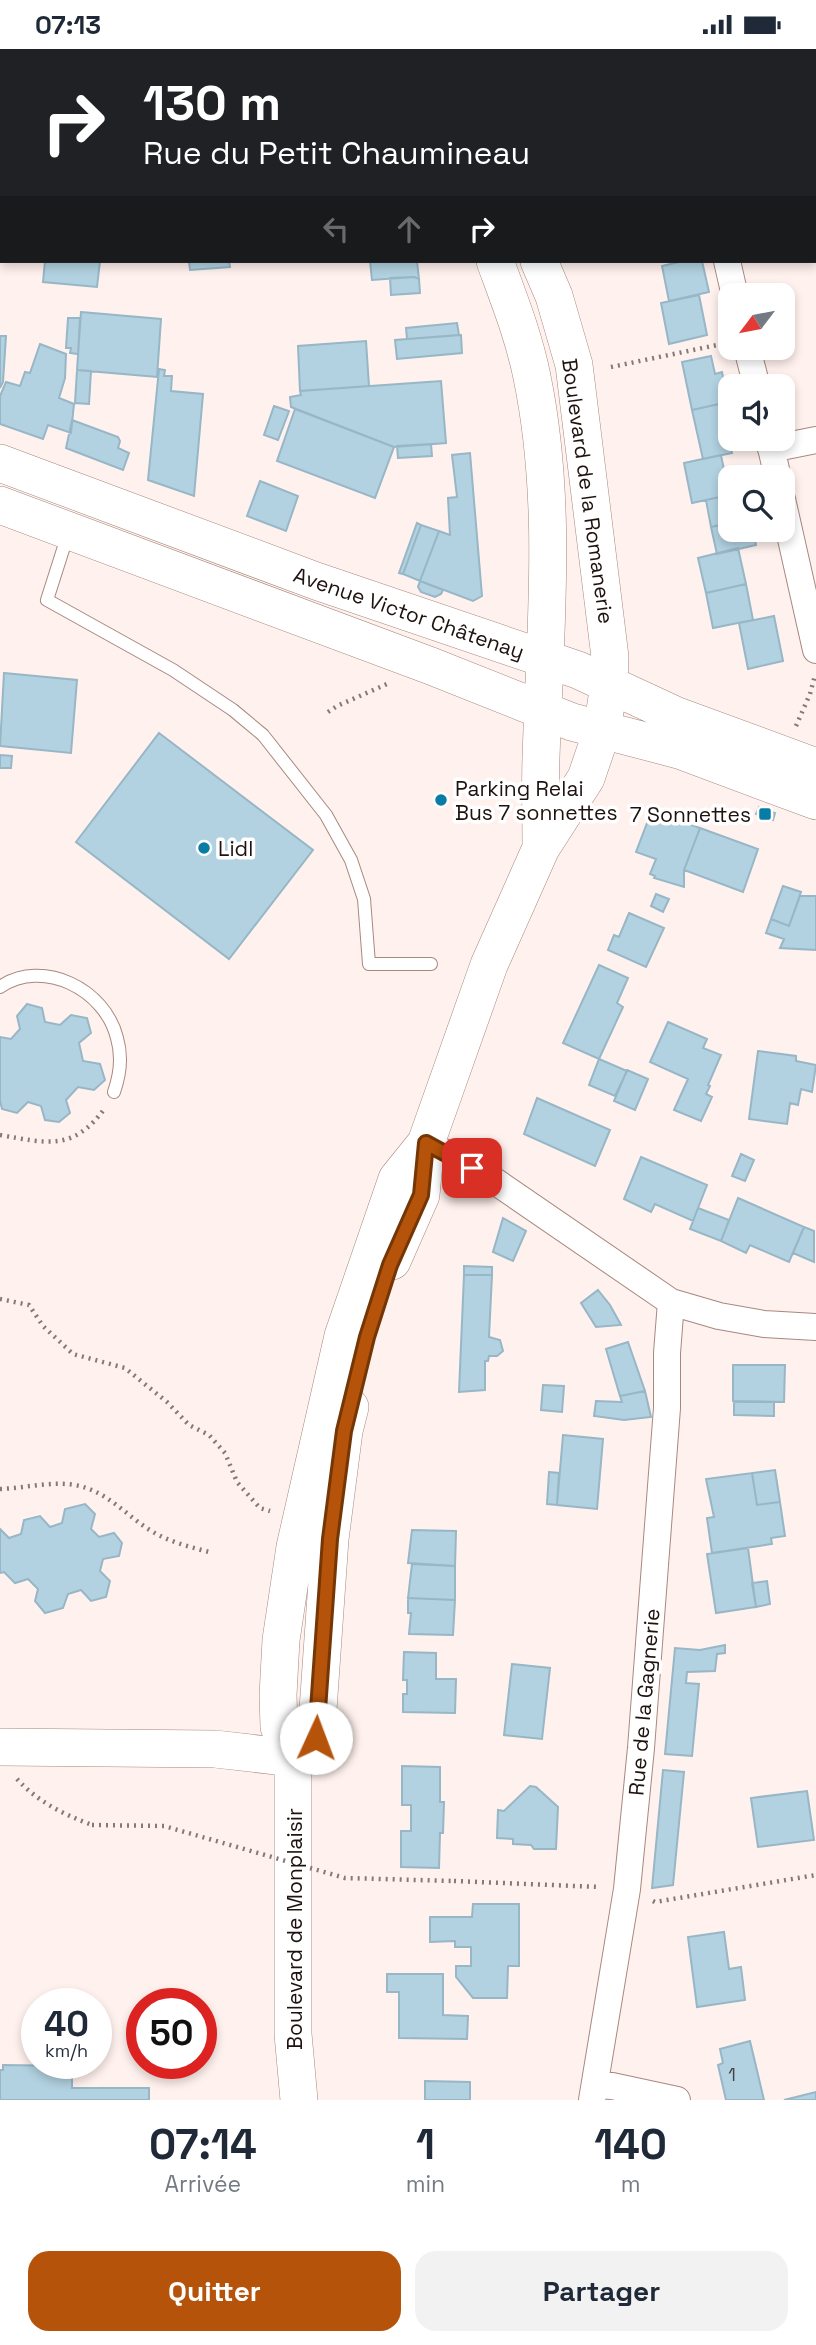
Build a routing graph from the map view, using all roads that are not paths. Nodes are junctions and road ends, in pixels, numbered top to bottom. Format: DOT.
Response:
graph roads {
  1 [pos="496,263"];
  2 [pos="539,263"];
  3 [pos="727,263"];
  4 [pos="732,283"];
  5 [pos="574,365"];
  6 [pos="532,376"];
  7 [pos="816,440"];
  8 [pos="795,442"];
  9 [pos="0,463"];
  10 [pos="0,505"];
  11 [pos="75,512"];
  12 [pos="792,542"];
  13 [pos="816,650"];
  14 [pos="545,659"];
  15 [pos="610,684"];
  16 [pos="544,711"];
  17 [pos="602,730"];
  18 [pos="816,767"];
  19 [pos="816,801"];
  20 [pos="541,848"];
  21 [pos="431,964"];
  22 [pos="0,987"];
  23 [pos="114,1092"];
  24 [pos="426,1143"];
  25 [pos="671,1302"];
  26 [pos="816,1327"];
  27 [pos="293,1758"];
  28 [pos="6,1760"];
  29 [pos="593,2093"];
  30 [pos="299,2100"];
  31 [pos="677,2100"];
  1 -- 6 [label="main road, Boulevard de la Romanerie"];
  2 -- 5 [label="main road, Boulevard de la Romanerie"];
  3 -- 4 [label="street"];
  5 -- 6 [label="main road"];
  5 -- 15 [label="main road, Boulevard de la Romanerie"];
  6 -- 14 [label="main road, Boulevard de la Romanerie"];
  7 -- 8 [label="street"];
  9 -- 11 [label="main road, Avenue Victor Châtenay"];
  10 -- 11 [label="main road, Avenue Victor Châtenay"];
  11 -- 14 [label="main road, Avenue Victor Châtenay"];
  11 -- 16 [label="main road, Avenue Victor Châtenay"];
  11 -- 21 [label="lane"];
  12 -- 13 [label="street"];
  14 -- 15 [label="main road, Avenue Victor Châtenay"];
  14 -- 16 [label="main road, Boulevard de la Romanerie"];
  15 -- 17 [label="main road, Boulevard de la Romanerie"];
  15 -- 18 [label="main road, Avenue Victor Châtenay"];
  16 -- 17 [label="main road, Avenue Victor Châtenay"];
  16 -- 20 [label="main road"];
  17 -- 19 [label="main road, Avenue Victor Châtenay"];
  17 -- 20 [label="main road"];
  20 -- 24 [label="main road"];
  22 -- 23 [label="lane"];
  24 -- 25 [label="street"];
  24 -- 27 [label="main road"];
  25 -- 26 [label="street"];
  25 -- 29 [label="street, Rue de la Gagnerie"];
  27 -- 28 [label="main road"];
  27 -- 30 [label="main road, Boulevard de Monplaisir"];
  29 -- 31 [label="street"];
}
